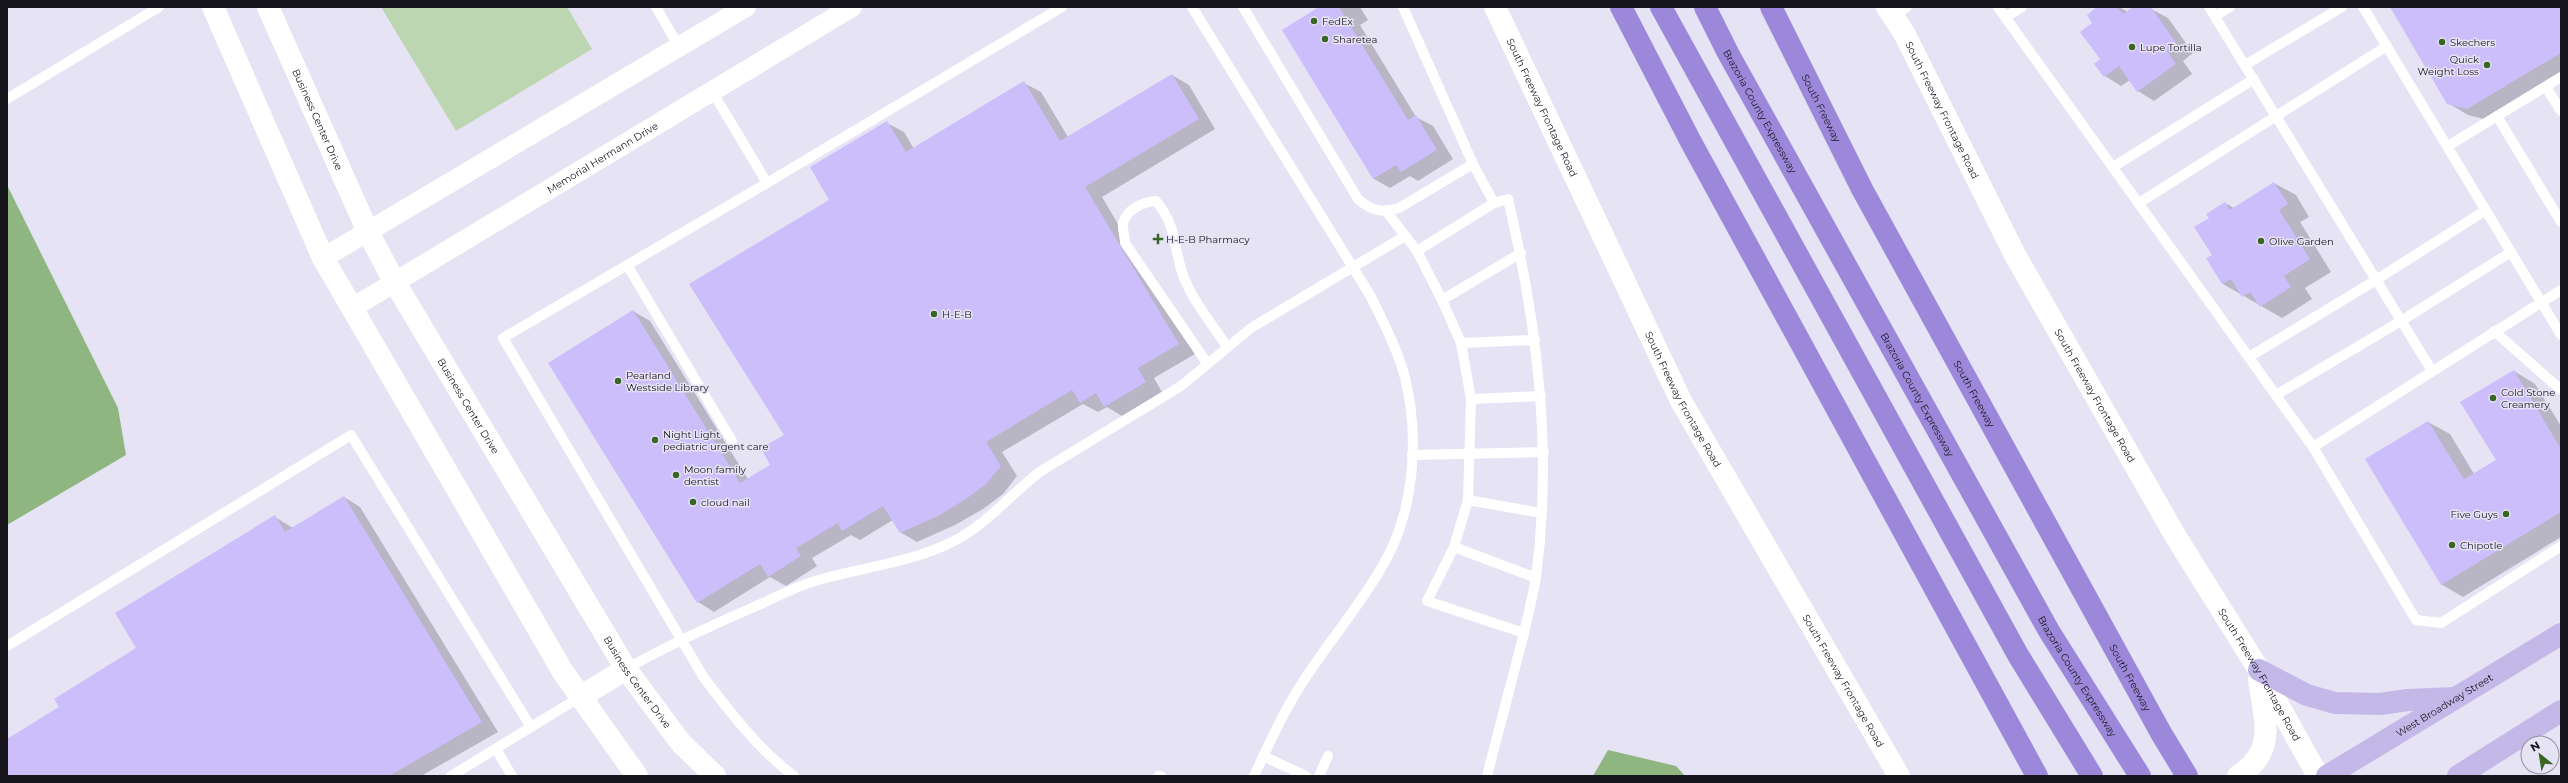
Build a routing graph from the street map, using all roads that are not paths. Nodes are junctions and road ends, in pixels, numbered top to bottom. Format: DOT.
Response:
graph roads {
  1 [pos="159,7"];
  2 [pos="213,7"];
  3 [pos="268,7"];
  4 [pos="656,7"];
  5 [pos="746,7"];
  6 [pos="852,7"];
  7 [pos="1062,7"];
  8 [pos="1192,7"];
  9 [pos="1403,7"];
  10 [pos="1495,7"];
  11 [pos="1621,7"];
  12 [pos="1661,7"];
  13 [pos="1706,7"];
  14 [pos="1771,7"];
  15 [pos="1998,7"];
  16 [pos="2022,7"];
  17 [pos="2209,7"];
  18 [pos="2230,7"];
  19 [pos="2342,7"];
  20 [pos="2363,7"];
  21 [pos="1245,8"];
  22 [pos="1896,10"];
  23 [pos="2215,16"];
  24 [pos="2006,17"];
  25 [pos="2387,46"];
  26 [pos="679,47"];
  27 [pos="2245,65"];
  28 [pos="2561,78"];
  29 [pos="2254,79"];
  30 [pos="2546,86"];
  31 [pos="712,91"];
  32 [pos="7,99"];
  33 [pos="2561,111"];
  34 [pos="2497,116"];
  35 [pos="2277,118"];
  36 [pos="2448,146"];
  37 [pos="1473,164"];
  38 [pos="2113,166"];
  39 [pos="767,183"];
  40 [pos="2138,203"];
  41 [pos="1494,204"];
  42 [pos="2486,210"];
  43 [pos="1386,211"];
  44 [pos="2561,222"];
  45 [pos="368,232"];
  46 [pos="1405,236"];
  47 [pos="1417,251"];
  48 [pos="2511,252"];
  49 [pos="1521,253"];
  50 [pos="323,258"];
  51 [pos="627,265"];
  52 [pos="1352,267"];
  53 [pos="2376,280"];
  54 [pos="394,281"];
  55 [pos="2561,290"];
  56 [pos="1442,300"];
  57 [pos="2540,302"];
  58 [pos="352,308"];
  59 [pos="2401,321"];
  60 [pos="2494,331"];
  61 [pos="2561,335"];
  62 [pos="1535,340"];
  63 [pos="1461,344"];
  64 [pos="1227,346"];
  65 [pos="2249,357"];
  66 [pos="1207,363"];
  67 [pos="2432,370"];
  68 [pos="2561,390"];
  69 [pos="2276,395"];
  70 [pos="1541,396"];
  71 [pos="1471,399"];
  72 [pos="732,441"];
  73 [pos="2313,447"];
  74 [pos="1544,452"];
  75 [pos="1470,454"];
  76 [pos="1412,455"];
  77 [pos="1468,500"];
  78 [pos="1541,513"];
  79 [pos="2561,546"];
  80 [pos="1454,547"];
  81 [pos="1536,578"];
  82 [pos="1524,633"];
  83 [pos="2561,634"];
  84 [pos="679,639"];
  85 [pos="7,646"];
  86 [pos="626,669"];
  87 [pos="2258,670"];
  88 [pos="580,697"];
  89 [pos="2456,698"];
  90 [pos="2561,711"];
  91 [pos="531,727"];
  92 [pos="496,749"];
  93 [pos="1263,756"];
  94 [pos="1328,756"];
  95 [pos="2489,757"];
  96 [pos="2091,775"];
  97 [pos="451,776"];
  98 [pos="512,776"];
  99 [pos="637,776"];
  100 [pos="715,776"];
  101 [pos="794,776"];
  102 [pos="1254,776"];
  103 [pos="1306,776"];
  104 [pos="1319,776"];
  105 [pos="1487,776"];
  106 [pos="1899,776"];
  107 [pos="2037,776"];
  108 [pos="2140,776"];
  109 [pos="2188,776"];
  110 [pos="2238,776"];
  111 [pos="2318,776"];
  112 [pos="2327,776"];
  113 [pos="2458,776"];
  114 [pos="2472,776"];
  1 -- 32 [label="lane"];
  2 -- 50 [label="main road"];
  3 -- 45 [label="main road, Business Center Drive"];
  4 -- 26 [label="lane"];
  5 -- 26 [label="street"];
  6 -- 31 [label="street, Memorial Hermann Drive"];
  7 -- 39 [label="lane"];
  8 -- 52 [label="lane"];
  9 -- 37 [label="lane"];
  10 -- 106 [label="main road, South Freeway Frontage Road"];
  11 -- 107 [label="highway"];
  12 -- 96 [label="highway"];
  13 -- 108 [label="highway, Brazoria County Expressway"];
  14 -- 109 [label="highway, South Freeway"];
  15 -- 24 [label="lane"];
  16 -- 24 [label="lane"];
  17 -- 23 [label="lane"];
  18 -- 23 [label="lane"];
  19 -- 27 [label="lane"];
  20 -- 25 [label="lane"];
  21 -- 43 [label="lane"];
  22 -- 87 [label="main road, South Freeway Frontage Road"];
  23 -- 27 [label="lane"];
  24 -- 38 [label="lane"];
  25 -- 35 [label="lane"];
  25 -- 36 [label="lane"];
  26 -- 45 [label="street"];
  27 -- 29 [label="lane"];
  28 -- 30 [label="lane"];
  29 -- 35 [label="lane"];
  29 -- 38 [label="lane"];
  30 -- 33 [label="lane"];
  30 -- 34 [label="lane"];
  31 -- 39 [label="lane"];
  31 -- 54 [label="street, Memorial Hermann Drive"];
  34 -- 36 [label="lane"];
  34 -- 44 [label="lane"];
  35 -- 40 [label="lane"];
  35 -- 53 [label="lane"];
  36 -- 42 [label="lane"];
  37 -- 41 [label="lane"];
  37 -- 43 [label="lane"];
  38 -- 40 [label="lane"];
  39 -- 51 [label="lane"];
  40 -- 65 [label="lane"];
  41 -- 47 [label="lane"];
  41 -- 49 [label="lane"];
  42 -- 48 [label="lane"];
  42 -- 53 [label="lane"];
  43 -- 46 [label="lane"];
  45 -- 50 [label="street"];
  45 -- 54 [label="main road, Business Center Drive"];
  46 -- 47 [label="lane"];
  46 -- 52 [label="lane"];
  47 -- 56 [label="lane"];
  48 -- 57 [label="lane"];
  48 -- 59 [label="lane"];
  49 -- 56 [label="lane"];
  49 -- 62 [label="lane"];
  50 -- 58 [label="main road"];
  51 -- 72 [label="lane"];
  51 -- 84 [label="lane"];
  52 -- 64 [label="lane"];
  52 -- 76 [label="lane"];
  53 -- 59 [label="lane"];
  53 -- 65 [label="lane"];
  54 -- 58 [label="street, Memorial Hermann Drive"];
  54 -- 86 [label="main road, Business Center Drive"];
  55 -- 57 [label="lane"];
  56 -- 63 [label="lane"];
  57 -- 60 [label="lane"];
  57 -- 61 [label="lane"];
  58 -- 88 [label="main road"];
  59 -- 67 [label="lane"];
  59 -- 69 [label="lane"];
  60 -- 67 [label="lane"];
  60 -- 68 [label="lane"];
  62 -- 63 [label="lane"];
  62 -- 70 [label="lane"];
  63 -- 71 [label="lane"];
  64 -- 66 [label="lane"];
  64 -- 66 [label="lane"];
  65 -- 69 [label="lane"];
  66 -- 84 [label="lane"];
  67 -- 73 [label="lane"];
  69 -- 73 [label="lane"];
  70 -- 71 [label="lane"];
  70 -- 74 [label="lane"];
  71 -- 75 [label="lane"];
  73 -- 79 [label="lane"];
  74 -- 75 [label="lane"];
  74 -- 78 [label="lane"];
  75 -- 76 [label="lane"];
  75 -- 77 [label="lane"];
  76 -- 93 [label="lane"];
  77 -- 78 [label="lane"];
  77 -- 80 [label="lane"];
  78 -- 81 [label="lane"];
  80 -- 81 [label="lane"];
  80 -- 82 [label="lane"];
  81 -- 82 [label="lane"];
  82 -- 105 [label="lane"];
  83 -- 89 [label="main road, West Broadway Street"];
  84 -- 86 [label="lane"];
  84 -- 101 [label="lane"];
  85 -- 91 [label="lane"];
  86 -- 88 [label="main road"];
  86 -- 100 [label="main road, Business Center Drive"];
  87 -- 89 [label="main road"];
  87 -- 110 [label="main road"];
  87 -- 111 [label="main road, South Freeway Frontage Road"];
  88 -- 91 [label="lane"];
  88 -- 99 [label="main road"];
  89 -- 112 [label="main road, West Broadway Street"];
  90 -- 95 [label="main road"];
  91 -- 92 [label="lane"];
  92 -- 97 [label="lane"];
  92 -- 98 [label="lane"];
  93 -- 102 [label="lane"];
  93 -- 103 [label="lane"];
  94 -- 104 [label="lane"];
  95 -- 113 [label="main road"];
  95 -- 114 [label="main road"];
}
